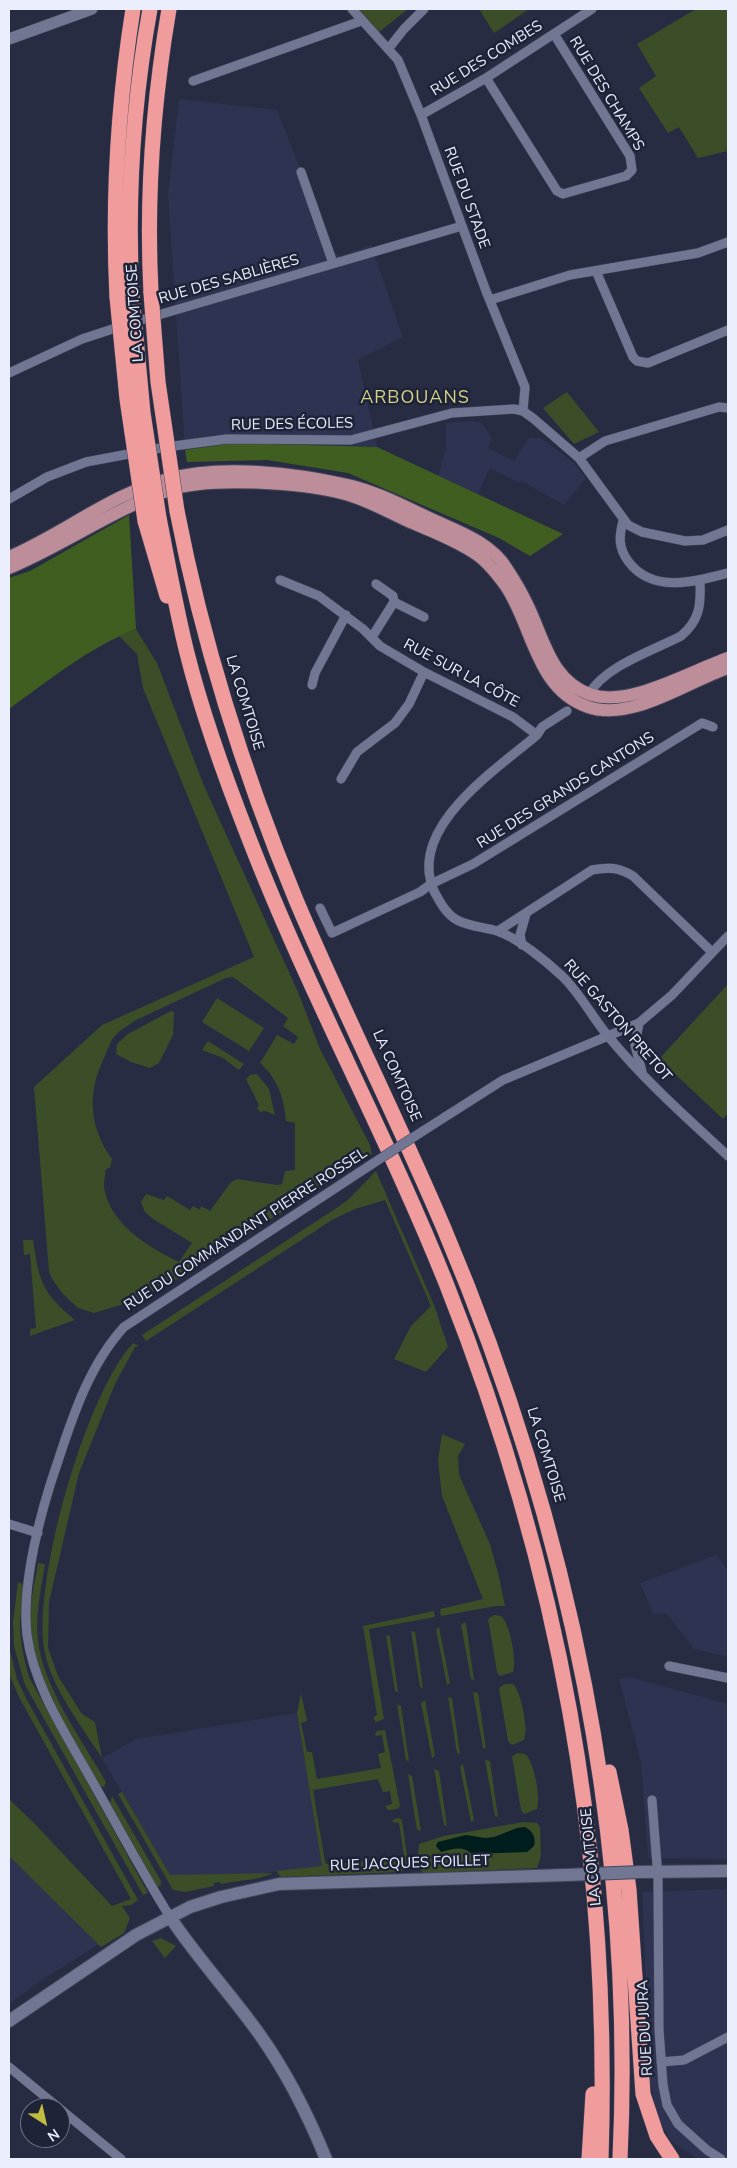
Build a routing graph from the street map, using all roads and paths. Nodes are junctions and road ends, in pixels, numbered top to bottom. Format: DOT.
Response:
graph roads {
  1 [pos="92,9"];
  2 [pos="133,9"];
  3 [pos="150,9"];
  4 [pos="169,9"];
  5 [pos="352,9"];
  6 [pos="424,9"];
  7 [pos="592,9"];
  8 [pos="361,20"];
  9 [pos="554,34"];
  10 [pos="9,39"];
  11 [pos="389,48"];
  12 [pos="486,78"];
  13 [pos="193,81"];
  14 [pos="421,116"];
  15 [pos="301,172"];
  16 [pos="462,226"];
  17 [pos="728,242"];
  18 [pos="334,264"];
  19 [pos="596,271"];
  20 [pos="124,296"];
  21 [pos="490,300"];
  22 [pos="728,330"];
  23 [pos="9,372"];
  24 [pos="728,408"];
  25 [pos="523,411"];
  26 [pos="579,458"];
  27 [pos="9,499"];
  28 [pos="624,521"];
  29 [pos="728,530"];
  30 [pos="9,557"];
  31 [pos="9,568"];
  32 [pos="728,573"];
  33 [pos="280,580"];
  34 [pos="700,581"];
  35 [pos="376,584"];
  36 [pos="394,602"];
  37 [pos="346,615"];
  38 [pos="424,616"];
  39 [pos="372,637"];
  40 [pos="728,658"];
  41 [pos="728,668"];
  42 [pos="424,672"];
  43 [pos="312,685"];
  44 [pos="589,694"];
  45 [pos="567,711"];
  46 [pos="713,727"];
  47 [pos="537,735"];
  48 [pos="341,779"];
  49 [pos="431,884"];
  50 [pos="320,908"];
  51 [pos="526,913"];
  52 [pos="498,931"];
  53 [pos="728,936"];
  54 [pos="522,945"];
  55 [pos="712,952"];
  56 [pos="639,1023"];
  57 [pos="608,1036"];
  58 [pos="646,1079"];
  59 [pos="728,1156"];
  60 [pos="9,1524"];
  61 [pos="38,1533"];
  62 [pos="668,1666"];
  63 [pos="728,1678"];
  64 [pos="585,1680"];
  65 [pos="652,1800"];
  66 [pos="657,1871"];
  67 [pos="728,1872"];
  68 [pos="170,1916"];
  69 [pos="601,1985"];
  70 [pos="9,2021"];
  71 [pos="728,2037"];
  72 [pos="661,2062"];
  73 [pos="9,2067"];
  74 [pos="121,2159"];
  75 [pos="326,2159"];
  76 [pos="588,2159"];
  77 [pos="601,2159"];
  78 [pos="620,2159"];
  79 [pos="672,2159"];
  80 [pos="721,2159"];
  1 -- 10 [label="street"];
  2 -- 20 [label="highway, LA COMTOISE"];
  3 -- 20 [label="highway, LA COMTOISE"];
  4 -- 64 [label="highway, LA COMTOISE, bridge"];
  5 -- 8 [label="street, RUE DU STADE"];
  6 -- 11 [label="street"];
  7 -- 9 [label="street, RUE DES COMBES"];
  8 -- 11 [label="street, RUE DU STADE"];
  8 -- 13 [label="street"];
  9 -- 12 [label="street, RUE DES COMBES"];
  9 -- 12 [label="street, RUE DES CHAMPS"];
  11 -- 14 [label="street, RUE DU STADE"];
  12 -- 14 [label="street, RUE DES COMBES"];
  14 -- 16 [label="street, RUE DU STADE"];
  15 -- 18 [label="street"];
  16 -- 18 [label="street, RUE DES SABLIÈRES"];
  16 -- 21 [label="street, RUE DU STADE"];
  17 -- 19 [label="street"];
  18 -- 23 [label="street, RUE DES SABLIÈRES"];
  19 -- 21 [label="street"];
  19 -- 22 [label="street"];
  20 -- 69 [label="highway, LA COMTOISE, bridge"];
  21 -- 25 [label="street, RUE DU STADE"];
  24 -- 26 [label="street"];
  25 -- 26 [label="street"];
  25 -- 27 [label="street, RUE DES ÉCOLES"];
  26 -- 28 [label="street"];
  28 -- 29 [label="street"];
  28 -- 34 [label="street"];
  30 -- 44 [label="main road"];
  31 -- 41 [label="main road"];
  32 -- 34 [label="street"];
  33 -- 37 [label="street, RUE SUR LA CÔTE"];
  34 -- 44 [label="street"];
  35 -- 36 [label="street"];
  36 -- 38 [label="street"];
  36 -- 39 [label="street"];
  37 -- 39 [label="street, RUE SUR LA CÔTE"];
  37 -- 43 [label="street"];
  39 -- 42 [label="street, RUE SUR LA CÔTE"];
  40 -- 44 [label="main road"];
  42 -- 47 [label="street, RUE SUR LA CÔTE"];
  42 -- 48 [label="street"];
  45 -- 47 [label="street"];
  46 -- 49 [label="street, RUE DES GRANDS CANTONS"];
  47 -- 49 [label="street"];
  49 -- 50 [label="street"];
  49 -- 52 [label="street, RUE GASTON PRETOT"];
  51 -- 52 [label="street"];
  51 -- 54 [label="street"];
  51 -- 55 [label="street"];
  52 -- 54 [label="street, RUE GASTON PRETOT"];
  53 -- 55 [label="street, RUE DU COMMANDANT PIERRE ROSSEL"];
  54 -- 57 [label="street, RUE GASTON PRETOT"];
  55 -- 56 [label="street, RUE DU COMMANDANT PIERRE ROSSEL"];
  56 -- 57 [label="street, RUE DU COMMANDANT PIERRE ROSSEL"];
  56 -- 58 [label="street"];
  57 -- 58 [label="street, RUE GASTON PRETOT"];
  57 -- 61 [label="street, RUE DU COMMANDANT PIERRE ROSSEL, bridge"];
  58 -- 59 [label="street, RUE GASTON PRETOT"];
  60 -- 61 [label="street"];
  61 -- 68 [label="street, RUE DU COMMANDANT PIERRE ROSSEL"];
  62 -- 63 [label="street"];
  64 -- 78 [label="highway, LA COMTOISE"];
  64 -- 79 [label="highway"];
  65 -- 66 [label="street, RUE DU JURA"];
  66 -- 67 [label="main road, RUE JACQUES FOILLET"];
  66 -- 68 [label="main road, RUE JACQUES FOILLET, bridge"];
  66 -- 72 [label="street, RUE DU JURA"];
  68 -- 70 [label="main road, RUE JACQUES FOILLET"];
  68 -- 75 [label="main road"];
  69 -- 76 [label="highway"];
  69 -- 77 [label="highway, LA COMTOISE"];
  71 -- 72 [label="street"];
  72 -- 80 [label="street, RUE DU JURA"];
  73 -- 74 [label="street"];
}
